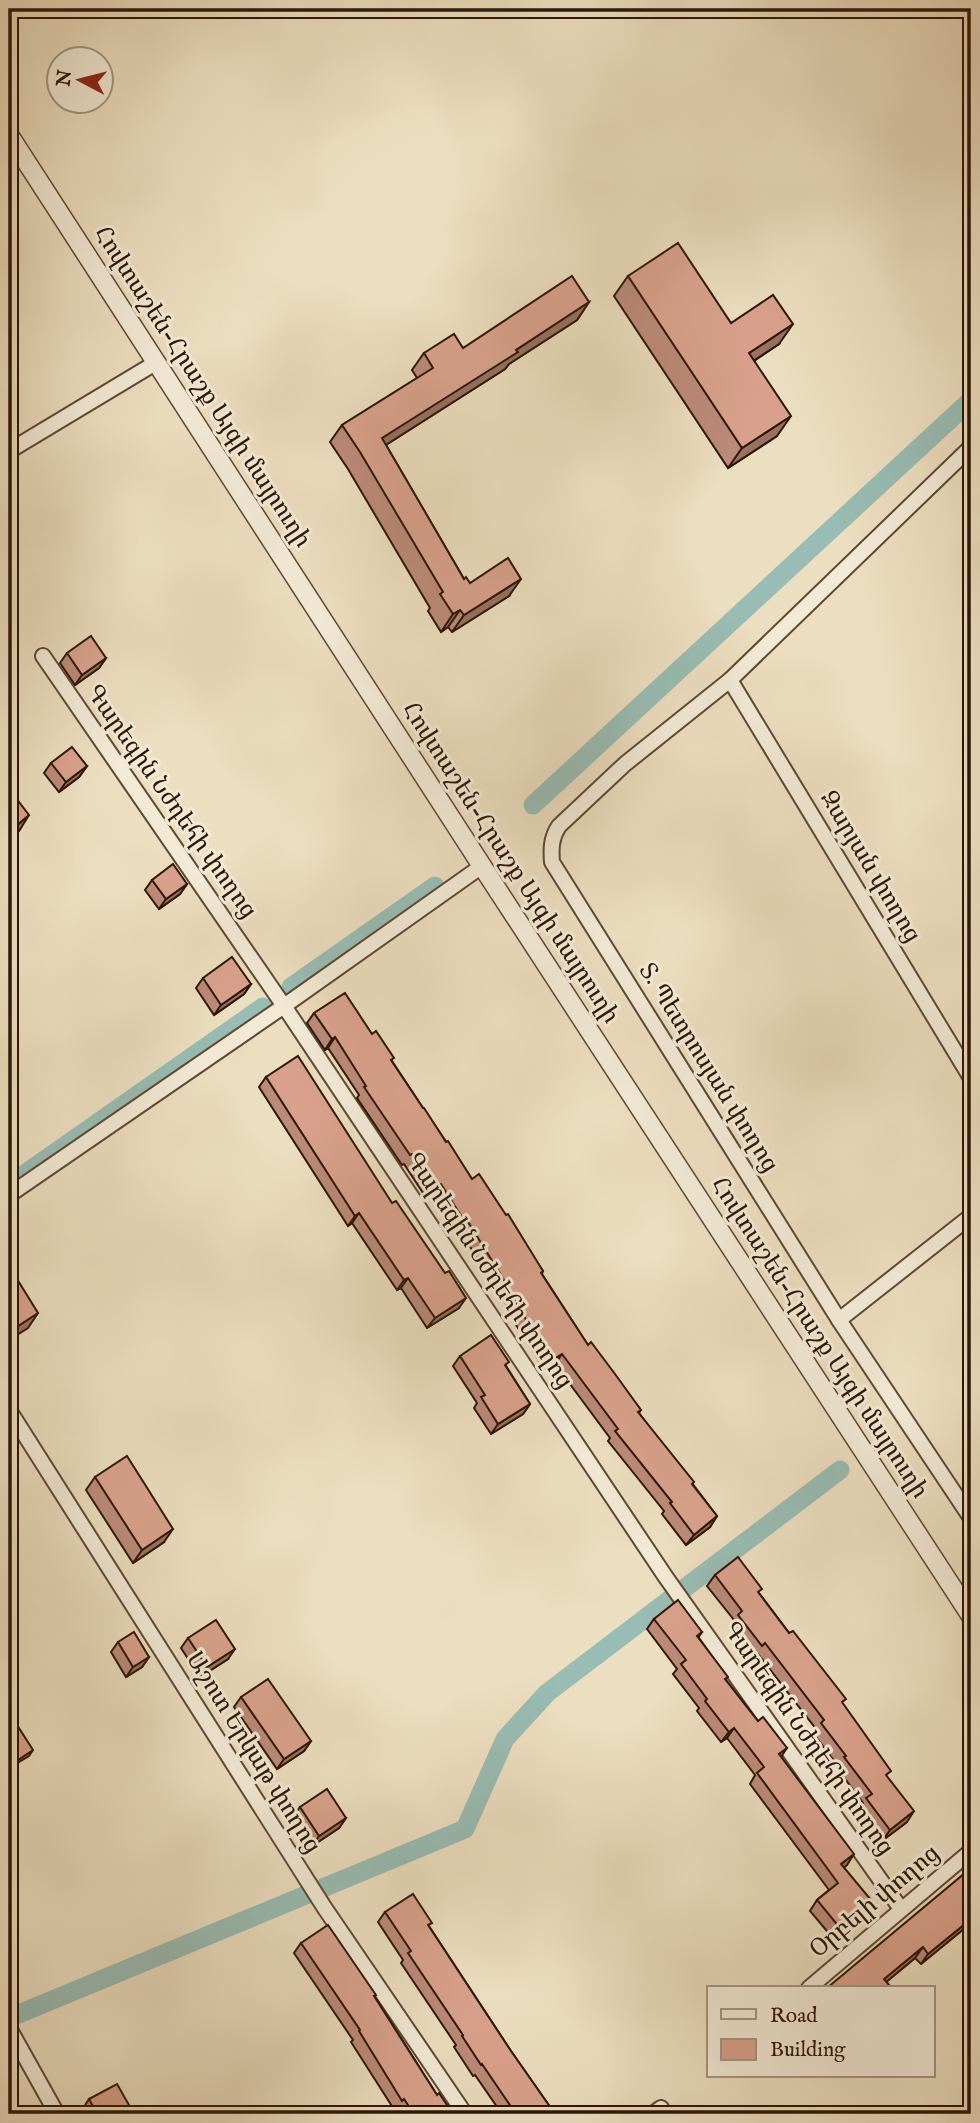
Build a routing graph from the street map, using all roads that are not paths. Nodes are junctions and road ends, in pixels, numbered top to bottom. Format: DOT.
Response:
graph roads {
  1 [pos="9,135"];
  2 [pos="157,362"];
  3 [pos="971,447"];
  4 [pos="9,451"];
  5 [pos="43,656"];
  6 [pos="730,680"];
  7 [pos="482,866"];
  8 [pos="284,1006"];
  9 [pos="971,1078"];
  10 [pos="9,1195"];
  11 [pos="971,1216"];
  12 [pos="839,1321"];
  13 [pos="9,1410"];
  14 [pos="971,1518"];
  15 [pos="971,1616"];
  16 [pos="971,1852"];
  17 [pos="901,1909"];
  18 [pos="811,1986"];
  19 [pos="13,2034"];
  20 [pos="57,2114"];
  21 [pos="465,2114"];
  1 -- 2 [label="street, Հովտաշեն-Հրաշք Այգի մայրուղի"];
  2 -- 4 [label="street"];
  2 -- 7 [label="street, Հովտաշեն-Հրաշք Այգի մայրուղի"];
  3 -- 6 [label="street, Տ. Պետրոսյան փողոց"];
  5 -- 8 [label="street, Գարեգին Նժդեհի փողոց"];
  6 -- 9 [label="street, Զարյան փողոց"];
  6 -- 12 [label="street, Տ. Պետրոսյան փողոց"];
  7 -- 8 [label="street"];
  7 -- 15 [label="street, Հովտաշեն-Հրաշք Այգի մայրուղի"];
  8 -- 10 [label="street"];
  8 -- 17 [label="street, Գարեգին Նժդեհի փողոց"];
  11 -- 12 [label="street"];
  12 -- 14 [label="street, Տ. Պետրոսյան փողոց"];
  13 -- 21 [label="street, Աշոտ Երկաթ փողոց"];
  16 -- 17 [label="street, Օրբելի փողոց"];
  17 -- 18 [label="street, Օրբելի փողոց"];
  19 -- 20 [label="street"];
}
